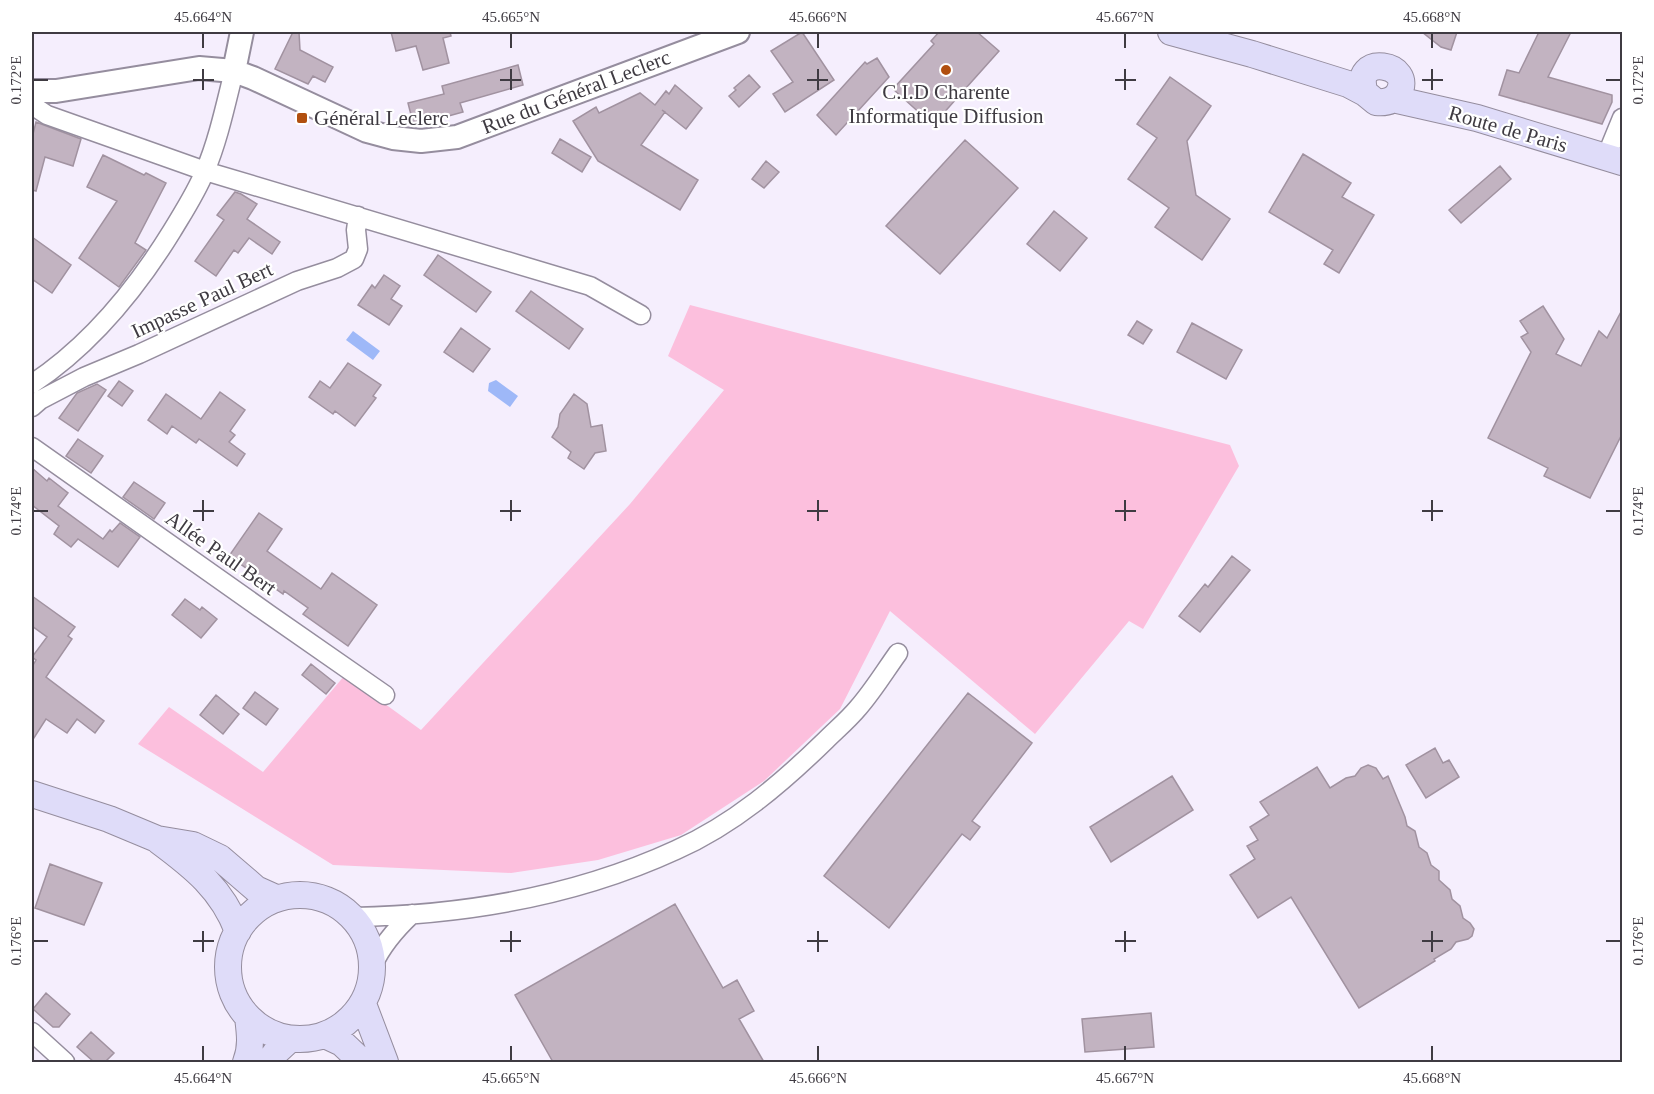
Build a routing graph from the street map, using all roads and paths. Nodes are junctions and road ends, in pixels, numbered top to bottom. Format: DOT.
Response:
graph roads {
  1 [pos="242,32"];
  2 [pos="738,32"];
  3 [pos="1168,32"];
  4 [pos="1219,32"];
  5 [pos="234,71"];
  6 [pos="1367,82"];
  7 [pos="1396,88"];
  8 [pos="32,92"];
  9 [pos="32,105"];
  10 [pos="1623,118"];
  11 [pos="1616,153"];
  12 [pos="207,166"];
  13 [pos="358,216"];
  14 [pos="641,315"];
  15 [pos="32,384"];
  16 [pos="32,407"];
  17 [pos="32,447"];
  18 [pos="898,653"];
  19 [pos="385,694"];
  20 [pos="32,794"];
  21 [pos="157,839"];
  22 [pos="276,898"];
  23 [pos="412,914"];
  24 [pos="354,917"];
  25 [pos="238,931"];
  26 [pos="373,965"];
  27 [pos="363,1004"];
  28 [pos="248,1017"];
  29 [pos="32,1032"];
  30 [pos="325,1035"];
  31 [pos="290,1039"];
  32 [pos="65,1062"];
  33 [pos="246,1062"];
  34 [pos="269,1062"];
  35 [pos="362,1062"];
  36 [pos="385,1062"];
  1 -- 5 [label="street"];
  2 -- 5 [label="street, Rue du Général Leclerc"];
  3 -- 6 [label="main road, Route de Paris"];
  4 -- 6 [label="main road, Route de Paris"];
  5 -- 8 [label="street, Rue du Général Leclerc"];
  5 -- 12 [label="street"];
  6 -- 7 [label="main road, Route de Paris"];
  6 -- 7 [label="main road, Route de Paris"];
  7 -- 11 [label="main road, Route de Paris"];
  9 -- 12 [label="street"];
  10 -- 11 [label="street"];
  12 -- 13 [label="street"];
  12 -- 15 [label="street"];
  13 -- 14 [label="street"];
  13 -- 16 [label="street, Impasse Paul Bert"];
  17 -- 19 [label="street, Allée Paul Bert"];
  18 -- 23 [label="street"];
  20 -- 21 [label="main road"];
  21 -- 22 [label="main road"];
  21 -- 25 [label="main road"];
  22 -- 24 [label="main road"];
  22 -- 25 [label="main road"];
  23 -- 24 [label="street"];
  23 -- 26 [label="street"];
  24 -- 26 [label="main road"];
  25 -- 28 [label="main road"];
  26 -- 27 [label="main road"];
  27 -- 30 [label="main road"];
  27 -- 36 [label="main road"];
  28 -- 31 [label="main road"];
  28 -- 33 [label="main road"];
  29 -- 32 [label="street"];
  30 -- 31 [label="main road"];
  30 -- 35 [label="main road"];
  31 -- 34 [label="main road"];
}
